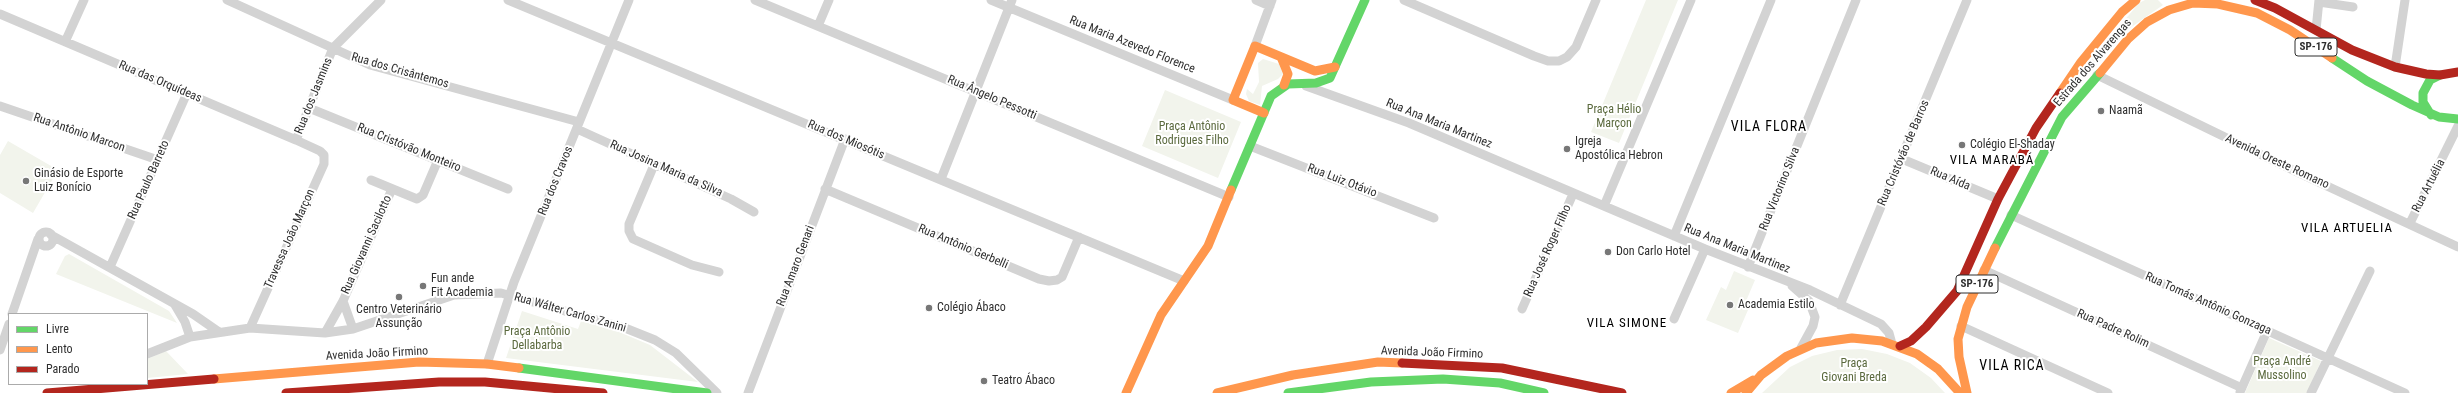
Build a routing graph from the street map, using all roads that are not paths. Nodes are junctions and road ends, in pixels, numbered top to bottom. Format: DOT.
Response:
graph roads {
  1 [pos="84,0"];
  2 [pos="227,0"];
  3 [pos="381,0"];
  4 [pos="508,0"];
  5 [pos="629,0"];
  6 [pos="755,0"];
  7 [pos="829,0"];
  8 [pos="991,0"];
  9 [pos="1256,0"];
  10 [pos="1365,0"];
  11 [pos="1404,0"];
  12 [pos="1596,0"];
  13 [pos="1691,0"];
  14 [pos="1771,0"];
  15 [pos="1856,0"];
  16 [pos="1967,0"];
  17 [pos="2136,0"];
  18 [pos="2255,0"];
  19 [pos="2405,0"];
  20 [pos="2319,1"];
  21 [pos="2188,2"];
  22 [pos="1271,3"];
  23 [pos="1010,4"];
  24 [pos="2275,4"];
  25 [pos="2353,7"];
  26 [pos="0,14"];
  27 [pos="818,26"];
  28 [pos="2316,30"];
  29 [pos="65,42"];
  30 [pos="612,43"];
  31 [pos="1255,46"];
  32 [pos="333,48"];
  33 [pos="1281,57"];
  34 [pos="1335,67"];
  35 [pos="2395,67"];
  36 [pos="2458,72"];
  37 [pos="2097,75"];
  38 [pos="2440,75"];
  39 [pos="1302,84"];
  40 [pos="1284,85"];
  41 [pos="2061,89"];
  42 [pos="976,91"];
  43 [pos="187,93"];
  44 [pos="1233,100"];
  45 [pos="0,106"];
  46 [pos="309,108"];
  47 [pos="1264,113"];
  48 [pos="2431,115"];
  49 [pos="2062,117"];
  50 [pos="2458,119"];
  51 [pos="578,126"];
  52 [pos="2458,126"];
  53 [pos="845,139"];
  54 [pos="296,140"];
  55 [pos="1250,146"];
  56 [pos="320,151"];
  57 [pos="1902,159"];
  58 [pos="158,160"];
  59 [pos="438,160"];
  60 [pos="654,165"];
  61 [pos="941,179"];
  62 [pos="371,180"];
  63 [pos="392,189"];
  64 [pos="508,189"];
  65 [pos="825,189"];
  66 [pos="1573,194"];
  67 [pos="1229,197"];
  68 [pos="1998,199"];
  69 [pos="1604,206"];
  70 [pos="754,212"];
  71 [pos="2011,215"];
  72 [pos="1434,218"];
  73 [pos="2410,223"];
  74 [pos="1674,236"];
  75 [pos="1079,237"];
  76 [pos="2458,247"];
  77 [pos="1705,249"];
  78 [pos="110,267"];
  79 [pos="1748,267"];
  80 [pos="1984,270"];
  81 [pos="2370,271"];
  82 [pos="719,272"];
  83 [pos="1184,281"];
  84 [pos="1787,283"];
  85 [pos="510,295"];
  86 [pos="343,301"];
  87 [pos="173,303"];
  88 [pos="1840,305"];
  89 [pos="1522,309"];
  90 [pos="12,313"];
  91 [pos="1674,319"];
  92 [pos="1961,326"];
  93 [pos="8,327"];
  94 [pos="250,328"];
  95 [pos="353,329"];
  96 [pos="2267,331"];
  97 [pos="219,332"];
  98 [pos="325,333"];
  99 [pos="190,338"];
  100 [pos="1896,345"];
  101 [pos="1801,348"];
  102 [pos="0,350"];
  103 [pos="148,354"];
  104 [pos="2327,358"];
  105 [pos="487,364"];
  106 [pos="1761,375"];
  107 [pos="485,382"];
  108 [pos="68,385"];
  109 [pos="107,389"];
  110 [pos="2241,390"];
  111 [pos="48,393"];
  112 [pos="286,393"];
  113 [pos="481,393"];
  114 [pos="603,393"];
  115 [pos="707,393"];
  116 [pos="717,393"];
  117 [pos="748,393"];
  118 [pos="1126,393"];
  119 [pos="1217,393"];
  120 [pos="1288,393"];
  121 [pos="1544,393"];
  122 [pos="1622,393"];
  123 [pos="1731,393"];
  124 [pos="1746,393"];
  125 [pos="1960,393"];
  126 [pos="1967,393"];
  127 [pos="2108,393"];
  128 [pos="2312,393"];
  129 [pos="2405,393"];
  1 -- 29 [label="street"];
  2 -- 32 [label="street, Rua dos Crisântemos"];
  3 -- 32 [label="street, Rua dos Jasmins"];
  4 -- 30 [label="street, Rua dos Miosótis"];
  5 -- 30 [label="street, Rua dos Cravos"];
  6 -- 27 [label="street, Rua Ângelo Pessotti"];
  7 -- 27 [label="street"];
  8 -- 23 [label="street, Rua Maria Azevedo Florence"];
  9 -- 22 [label="street"];
  10 -- 34 [label="main road"];
  11 -- 12 [label="street"];
  13 -- 69 [label="street"];
  14 -- 74 [label="street"];
  15 -- 79 [label="street, Rua Victorino Silva"];
  16 -- 57 [label="street, Rua Cristóvão de Barros"];
  17 -- 41 [label="main road, Estrada dos Alvarengas / SP-176"];
  18 -- 24 [label="main road, SP-176"];
  19 -- 35 [label="street"];
  20 -- 25 [label="street"];
  20 -- 28 [label="street"];
  21 -- 37 [label="main road, Estrada dos Alvarengas / SP-176"];
  21 -- 48 [label="main road, Estrada dos Alvarengas / SP-176"];
  22 -- 31 [label="street"];
  23 -- 42 [label="street"];
  23 -- 44 [label="street, Rua Maria Azevedo Florence"];
  24 -- 28 [label="main road, SP-176"];
  26 -- 29 [label="street, Rua das Orquídeas"];
  27 -- 42 [label="street, Rua Ângelo Pessotti"];
  28 -- 35 [label="main road, SP-176"];
  29 -- 43 [label="street, Rua das Orquídeas"];
  30 -- 51 [label="street, Rua dos Cravos"];
  30 -- 53 [label="street, Rua dos Miosótis"];
  31 -- 33 [label="main road"];
  31 -- 44 [label="main road"];
  32 -- 46 [label="street, Rua dos Jasmins"];
  32 -- 51 [label="street, Rua dos Crisântemos"];
  33 -- 34 [label="main road"];
  33 -- 40 [label="main road"];
  34 -- 39 [label="main road"];
  35 -- 38 [label="main road, SP-176"];
  36 -- 38 [label="main road, SP-176"];
  37 -- 49 [label="main road, Estrada dos Alvarengas / SP-176"];
  37 -- 73 [label="street, Avenida Oreste Romano"];
  38 -- 48 [label="main road"];
  39 -- 40 [label="main road, Rua Ana Maria Martinez"];
  39 -- 66 [label="street, Rua Ana Maria Martinez"];
  40 -- 47 [label="main road"];
  41 -- 49 [label="main road"];
  41 -- 68 [label="main road, Estrada dos Alvarengas / SP-176"];
  42 -- 61 [label="street"];
  42 -- 67 [label="street, Rua Ângelo Pessotti"];
  43 -- 54 [label="street, Rua das Orquídeas"];
  43 -- 58 [label="street, Rua Paulo Barreto"];
  44 -- 47 [label="main road, Rua Maria Azevedo Florence"];
  45 -- 58 [label="street, Rua Antônio Marcon"];
  46 -- 54 [label="street, Rua dos Jasmins"];
  46 -- 59 [label="street, Rua Cristóvão Monteiro"];
  47 -- 55 [label="main road"];
  48 -- 50 [label="main road, Estrada dos Alvarengas / SP-176"];
  49 -- 71 [label="main road, Estrada dos Alvarengas / SP-176"];
  51 -- 60 [label="street, Rua Josina Maria da Silva"];
  51 -- 85 [label="street, Rua dos Cravos"];
  52 -- 73 [label="street, Rua Artuélia"];
  53 -- 61 [label="street, Rua dos Miosótis"];
  53 -- 65 [label="street, Rua Amaro Genari"];
  54 -- 56 [label="street, Rua das Orquídeas"];
  55 -- 67 [label="main road"];
  55 -- 72 [label="street, Rua Luiz Otávio"];
  56 -- 94 [label="street, Travessa João Marçon"];
  57 -- 68 [label="street, Rua Aída"];
  57 -- 88 [label="street, Rua Cristóvão de Barros"];
  58 -- 78 [label="street, Rua Paulo Barreto"];
  59 -- 63 [label="street"];
  59 -- 64 [label="street, Rua Cristóvão Monteiro"];
  60 -- 70 [label="street, Rua Josina Maria da Silva"];
  60 -- 82 [label="street"];
  61 -- 75 [label="street, Rua dos Miosótis"];
  62 -- 63 [label="street"];
  63 -- 86 [label="street, Rua Giovanni Sacilotto"];
  65 -- 75 [label="street, Rua Antônio Gerbelli"];
  65 -- 117 [label="street, Rua Amaro Genari"];
  66 -- 69 [label="street, Rua Ana Maria Martinez"];
  66 -- 89 [label="street, Rua José Roger Filho"];
  67 -- 83 [label="main road"];
  68 -- 100 [label="main road, Estrada dos Alvarengas / SP-176"];
  69 -- 74 [label="street, Rua Ana Maria Martinez"];
  71 -- 80 [label="main road, Estrada dos Alvarengas / SP-176"];
  71 -- 96 [label="street, Rua Tomás Antônio Gonzaga"];
  73 -- 76 [label="street, Avenida Oreste Romano"];
  74 -- 77 [label="street, Rua Ana Maria Martinez"];
  75 -- 83 [label="street, Rua dos Miosótis"];
  77 -- 79 [label="street, Rua Ana Maria Martinez"];
  77 -- 91 [label="street"];
  78 -- 87 [label="street"];
  78 -- 90 [label="street"];
  79 -- 84 [label="street, Rua Ana Maria Martinez"];
  80 -- 92 [label="main road, Estrada dos Alvarengas / SP-176"];
  80 -- 110 [label="street, Rua Padre Rolim"];
  81 -- 104 [label="street"];
  83 -- 118 [label="main road"];
  84 -- 88 [label="street, Rua Ana Maria Martinez"];
  84 -- 101 [label="street"];
  85 -- 95 [label="street, Rua Wálter Carlos Zanini"];
  85 -- 105 [label="street, Rua dos Cravos"];
  85 -- 116 [label="street, Rua Wálter Carlos Zanini"];
  86 -- 95 [label="street, Rua Giovanni Sacilotto"];
  86 -- 98 [label="street, Rua Giovanni Sacilotto"];
  87 -- 97 [label="street"];
  87 -- 99 [label="street"];
  88 -- 100 [label="street, Rua Ana Maria Martinez"];
  92 -- 126 [label="main road, Estrada dos Alvarengas / SP-176"];
  92 -- 127 [label="street"];
  93 -- 102 [label="street"];
  94 -- 97 [label="street, Rua Wálter Carlos Zanini"];
  94 -- 98 [label="street, Rua Wálter Carlos Zanini"];
  95 -- 98 [label="street, Rua Wálter Carlos Zanini"];
  96 -- 104 [label="street, Rua Tomás Antônio Gonzaga"];
  96 -- 110 [label="street"];
  97 -- 99 [label="street, Rua Wálter Carlos Zanini"];
  99 -- 103 [label="street, Rua Wálter Carlos Zanini"];
  100 -- 101 [label="main road"];
  100 -- 125 [label="main road"];
  101 -- 106 [label="main road"];
  104 -- 128 [label="street"];
  104 -- 129 [label="street, Rua Tomás Antônio Gonzaga"];
  105 -- 109 [label="main road, Avenida João Firmino"];
  105 -- 115 [label="main road, Avenida João Firmino"];
  106 -- 123 [label="main road"];
  106 -- 124 [label="main road"];
  107 -- 112 [label="main road"];
  107 -- 113 [label="street"];
  107 -- 114 [label="main road"];
  108 -- 111 [label="street"];
  109 -- 111 [label="main road, Avenida João Firmino"];
  119 -- 122 [label="main road, Avenida João Firmino"];
  120 -- 121 [label="main road"];
}
